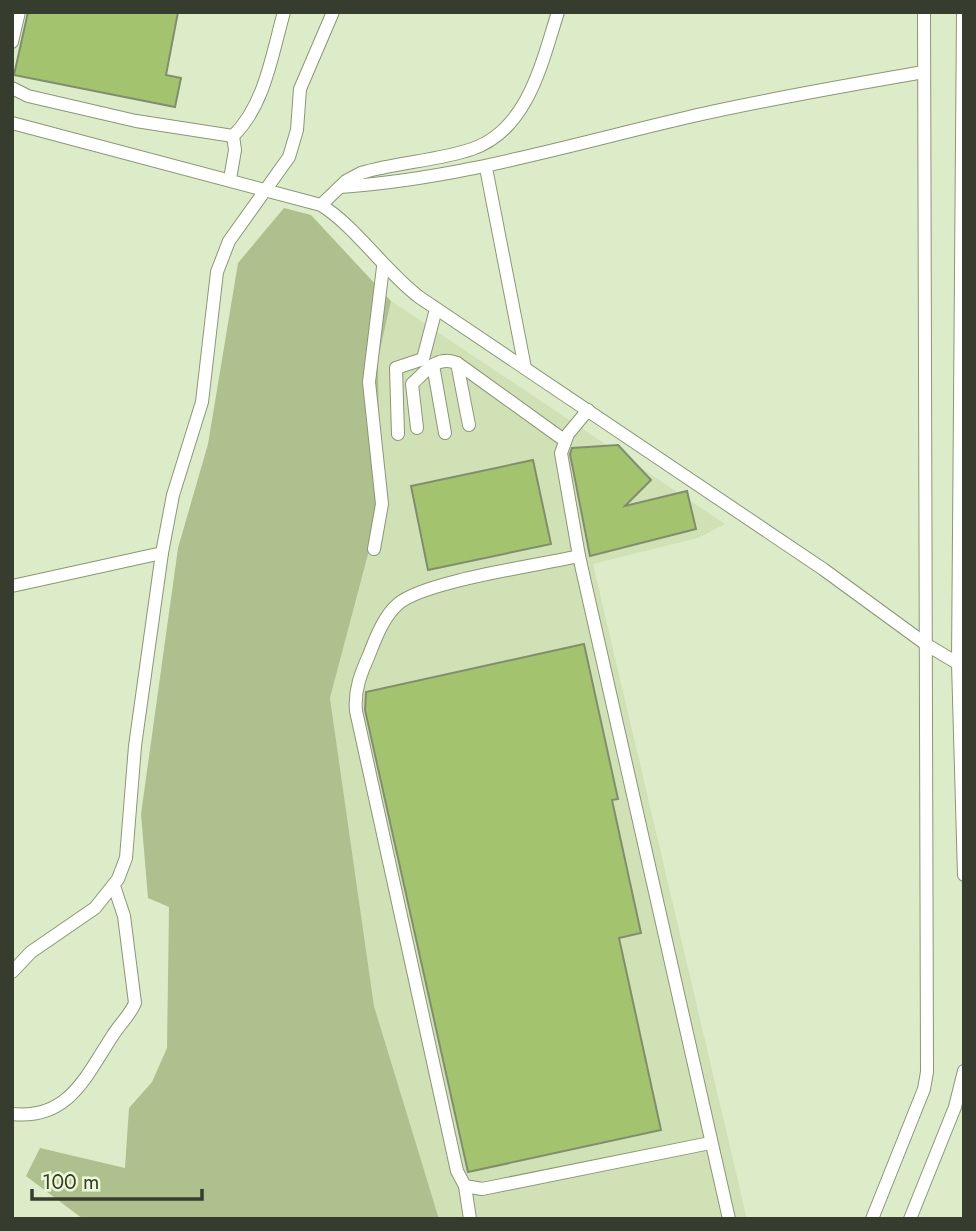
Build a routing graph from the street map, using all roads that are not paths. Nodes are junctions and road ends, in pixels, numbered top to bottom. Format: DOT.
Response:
graph roads {
  1 [pos="19,12"];
  2 [pos="284,12"];
  3 [pos="333,12"];
  4 [pos="558,12"];
  5 [pos="924,12"];
  6 [pos="962,12"];
  7 [pos="12,42"];
  8 [pos="963,67"];
  9 [pos="923,72"];
  10 [pos="12,88"];
  11 [pos="12,123"];
  12 [pos="233,136"];
  13 [pos="486,168"];
  14 [pos="230,179"];
  15 [pos="340,187"];
  16 [pos="268,188"];
  17 [pos="321,205"];
  18 [pos="383,267"];
  19 [pos="436,309"];
  20 [pos="457,363"];
  21 [pos="433,365"];
  22 [pos="525,368"];
  23 [pos="588,410"];
  24 [pos="469,425"];
  25 [pos="417,428"];
  26 [pos="445,433"];
  27 [pos="398,434"];
  28 [pos="564,440"];
  29 [pos="374,549"];
  30 [pos="162,553"];
  31 [pos="579,556"];
  32 [pos="12,586"];
  33 [pos="927,645"];
  34 [pos="961,665"];
  35 [pos="964,875"];
  36 [pos="114,886"];
  37 [pos="12,972"];
  38 [pos="964,1071"];
  39 [pos="12,1114"];
  40 [pos="710,1143"];
  41 [pos="465,1186"];
  42 [pos="470,1219"];
  43 [pos="729,1219"];
  44 [pos="872,1219"];
  45 [pos="910,1219"];
  1 -- 7 [label="street"];
  2 -- 12 [label="street"];
  3 -- 16 [label="street"];
  4 -- 15 [label="street"];
  5 -- 9 [label="street"];
  6 -- 8 [label="street"];
  8 -- 34 [label="street"];
  9 -- 13 [label="street"];
  9 -- 33 [label="street"];
  10 -- 12 [label="street"];
  11 -- 14 [label="street"];
  12 -- 14 [label="street"];
  13 -- 15 [label="street"];
  13 -- 22 [label="street"];
  14 -- 16 [label="street"];
  15 -- 17 [label="street"];
  16 -- 17 [label="street"];
  16 -- 30 [label="street"];
  17 -- 18 [label="street"];
  18 -- 19 [label="street"];
  18 -- 29 [label="street"];
  19 -- 22 [label="street"];
  19 -- 27 [label="street"];
  20 -- 21 [label="street"];
  20 -- 24 [label="street"];
  20 -- 28 [label="street"];
  21 -- 25 [label="street"];
  21 -- 26 [label="street"];
  22 -- 23 [label="street"];
  23 -- 28 [label="street"];
  23 -- 33 [label="street"];
  28 -- 31 [label="street"];
  30 -- 32 [label="street"];
  30 -- 36 [label="street"];
  31 -- 40 [label="street"];
  31 -- 41 [label="street"];
  33 -- 34 [label="street"];
  33 -- 44 [label="street"];
  34 -- 35 [label="street"];
  36 -- 37 [label="street"];
  36 -- 39 [label="street"];
  38 -- 45 [label="street"];
  40 -- 41 [label="street"];
  40 -- 43 [label="street"];
  41 -- 42 [label="street"];
}
